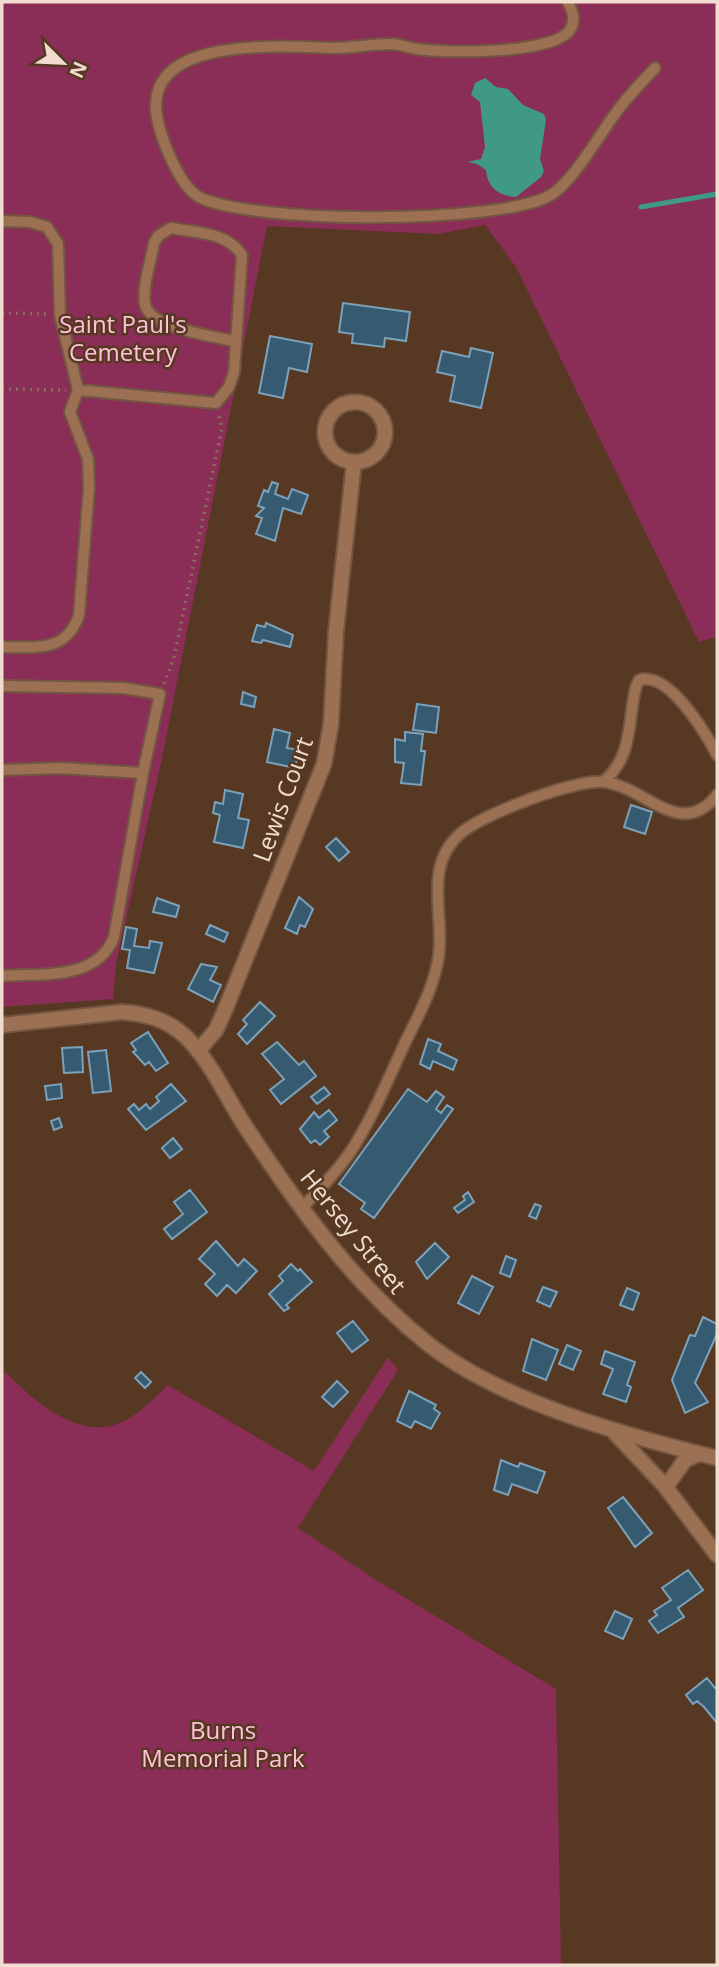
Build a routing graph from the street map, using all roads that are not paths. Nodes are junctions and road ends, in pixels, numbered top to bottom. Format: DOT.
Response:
graph roads {
  1 [pos="568,2"];
  2 [pos="655,68"];
  3 [pos="2,221"];
  4 [pos="234,341"];
  5 [pos="78,390"];
  6 [pos="354,461"];
  7 [pos="2,647"];
  8 [pos="2,686"];
  9 [pos="717,755"];
  10 [pos="2,770"];
  11 [pos="144,773"];
  12 [pos="603,782"];
  13 [pos="717,795"];
  14 [pos="2,976"];
  15 [pos="2,1025"];
  16 [pos="198,1051"];
  17 [pos="302,1208"];
  18 [pos="611,1430"];
  19 [pos="699,1454"];
  20 [pos="717,1458"];
  21 [pos="666,1487"];
  22 [pos="717,1555"];
  1 -- 2 [label="lane"];
  3 -- 5 [label="lane"];
  4 -- 4 [label="lane"];
  4 -- 5 [label="lane"];
  5 -- 7 [label="lane"];
  6 -- 6 [label="street"];
  6 -- 16 [label="street, Lewis Court"];
  8 -- 11 [label="lane"];
  9 -- 12 [label="lane"];
  10 -- 11 [label="lane"];
  11 -- 14 [label="lane"];
  12 -- 13 [label="lane"];
  12 -- 17 [label="lane"];
  15 -- 16 [label="street, Hersey Street"];
  16 -- 17 [label="street, Hersey Street"];
  17 -- 18 [label="street, Hersey Street"];
  18 -- 19 [label="street, Hersey Street"];
  18 -- 21 [label="street"];
  19 -- 20 [label="street, Hersey Street"];
  19 -- 21 [label="street"];
  21 -- 22 [label="street"];
}
